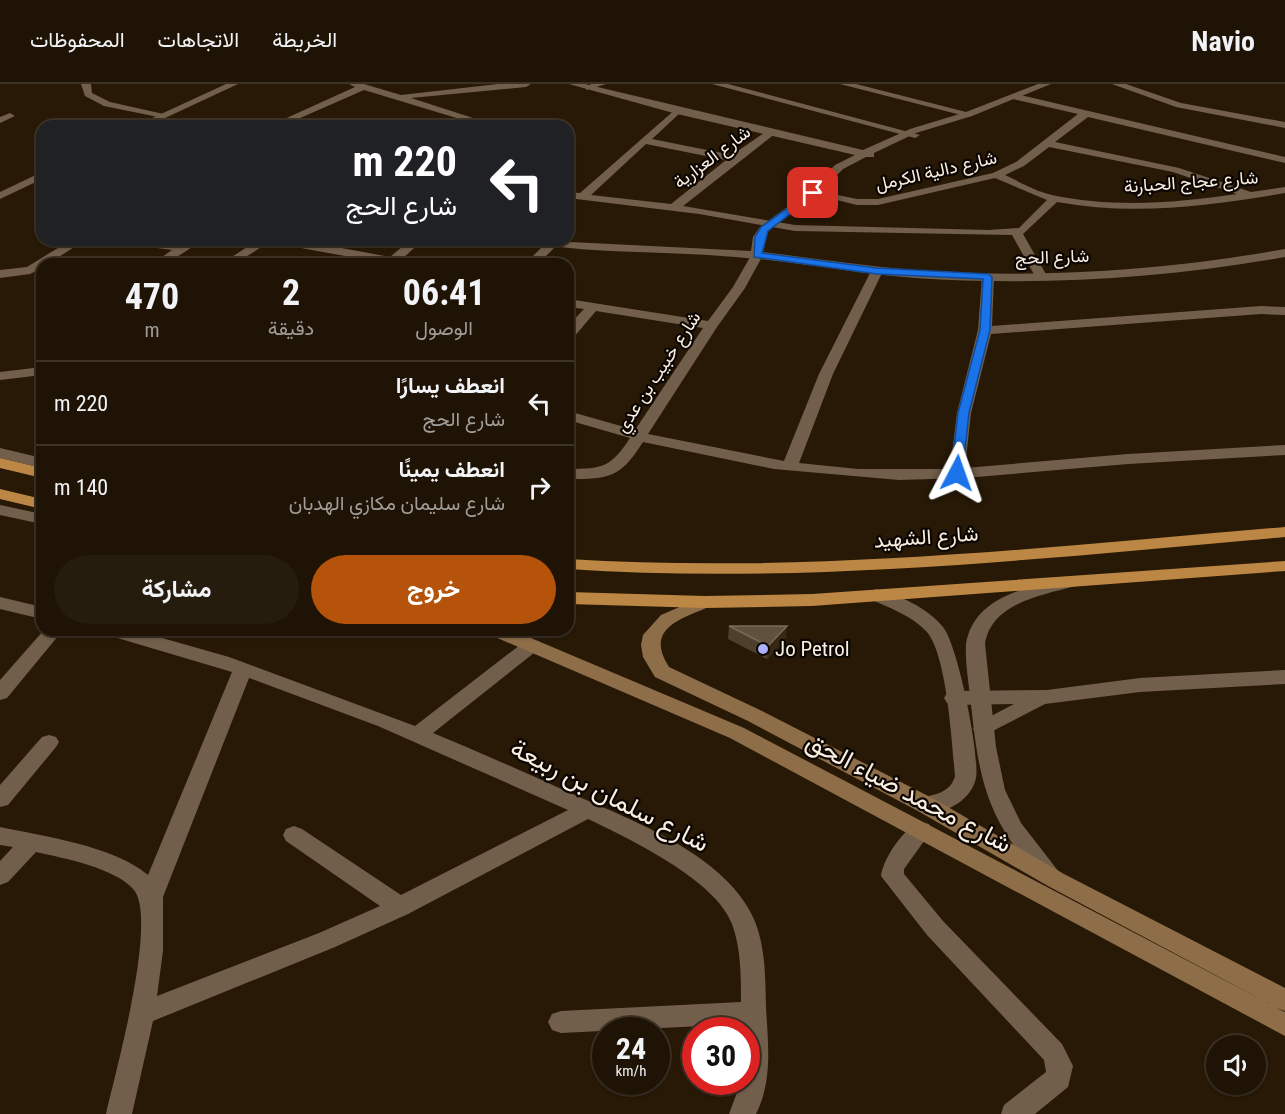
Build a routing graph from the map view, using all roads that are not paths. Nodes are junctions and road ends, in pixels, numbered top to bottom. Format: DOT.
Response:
graph roads {
  1 [pos="86,84"];
  2 [pos="233,84"];
  3 [pos="243,84"];
  4 [pos="523,84"];
  5 [pos="574,84"];
  6 [pos="601,84"];
  7 [pos="717,84"];
  8 [pos="845,84"];
  9 [pos="884,84"];
  10 [pos="1046,84"];
  11 [pos="1118,84"];
  12 [pos="358,86"];
  13 [pos="589,88"];
  14 [pos="867,89"];
  15 [pos="396,97"];
  16 [pos="1016,97"];
  17 [pos="677,111"];
  18 [pos="969,114"];
  19 [pos="1085,114"];
  20 [pos="10,116"];
  21 [pos="0,120"];
  22 [pos="166,120"];
  23 [pos="288,120"];
  24 [pos="473,120"];
  25 [pos="1285,125"];
  26 [pos="771,133"];
  27 [pos="914,133"];
  28 [pos="645,141"];
  29 [pos="1049,144"];
  30 [pos="865,156"];
  31 [pos="734,158"];
  32 [pos="1285,160"];
  33 [pos="996,175"];
  34 [pos="36,178"];
  35 [pos="36,185"];
  36 [pos="1285,190"];
  37 [pos="813,193"];
  38 [pos="0,196"];
  39 [pos="574,196"];
  40 [pos="1250,196"];
  41 [pos="582,197"];
  42 [pos="1054,199"];
  43 [pos="0,202"];
  44 [pos="673,208"];
  45 [pos="771,223"];
  46 [pos="1017,233"];
  47 [pos="574,244"];
  48 [pos="69,246"];
  49 [pos="170,246"];
  50 [pos="187,246"];
  51 [pos="256,246"];
  52 [pos="311,246"];
  53 [pos="410,246"];
  54 [pos="550,246"];
  55 [pos="184,248"];
  56 [pos="1285,248"];
  57 [pos="1285,253"];
  58 [pos="757,255"];
  59 [pos="50,258"];
  60 [pos="168,258"];
  61 [pos="237,258"];
  62 [pos="376,258"];
  63 [pos="396,258"];
  64 [pos="537,258"];
  65 [pos="1210,265"];
  66 [pos="36,266"];
  67 [pos="877,271"];
  68 [pos="0,274"];
  69 [pos="1041,276"];
  70 [pos="988,277"];
  71 [pos="574,304"];
  72 [pos="593,307"];
  73 [pos="1285,312"];
  74 [pos="1285,323"];
  75 [pos="711,324"];
  76 [pos="574,328"];
  77 [pos="985,330"];
  78 [pos="36,372"];
  79 [pos="0,376"];
  80 [pos="574,417"];
  81 [pos="639,438"];
  82 [pos="1285,450"];
  83 [pos="0,453"];
  84 [pos="36,461"];
  85 [pos="0,463"];
  86 [pos="790,465"];
  87 [pos="36,472"];
  88 [pos="957,473"];
  89 [pos="574,474"];
  90 [pos="0,494"];
  91 [pos="36,503"];
  92 [pos="0,510"];
  93 [pos="36,518"];
  94 [pos="1285,532"];
  95 [pos="574,564"];
  96 [pos="1285,566"];
  97 [pos="1073,581"];
  98 [pos="876,595"];
  99 [pos="574,598"];
  100 [pos="705,602"];
  101 [pos="0,603"];
  102 [pos="36,612"];
  103 [pos="49,636"];
  104 [pos="135,636"];
  105 [pos="510,636"];
  106 [pos="532,645"];
  107 [pos="243,670"];
  108 [pos="1285,677"];
  109 [pos="0,693"];
  110 [pos="1047,697"];
  111 [pos="954,698"];
  112 [pos="981,698"];
  113 [pos="755,716"];
  114 [pos="983,729"];
  115 [pos="418,733"];
  116 [pos="736,733"];
  117 [pos="49,741"];
  118 [pos="0,799"];
  119 [pos="926,805"];
  120 [pos="587,810"];
  121 [pos="921,830"];
  122 [pos="294,835"];
  123 [pos="0,836"];
  124 [pos="32,842"];
  125 [pos="0,876"];
  126 [pos="1056,880"];
  127 [pos="151,897"];
  128 [pos="400,907"];
  129 [pos="1285,1000"];
  130 [pos="754,1012"];
  131 [pos="141,1014"];
  132 [pos="561,1022"];
  133 [pos="1285,1025"];
  134 [pos="119,1114"];
  135 [pos="742,1114"];
  136 [pos="1014,1114"];
  1 -- 22 [label="street"];
  2 -- 22 [label="street"];
  3 -- 22 [label="street"];
  4 -- 15 [label="street"];
  5 -- 13 [label="street"];
  6 -- 13 [label="street"];
  7 -- 27 [label="street"];
  8 -- 14 [label="street"];
  9 -- 14 [label="street"];
  10 -- 16 [label="street"];
  11 -- 25 [label="street"];
  12 -- 15 [label="street"];
  12 -- 23 [label="street"];
  13 -- 17 [label="street"];
  14 -- 18 [label="street"];
  15 -- 24 [label="street"];
  16 -- 18 [label="street"];
  16 -- 19 [label="street"];
  17 -- 26 [label="street"];
  17 -- 28 [label="street"];
  18 -- 27 [label="street"];
  19 -- 29 [label="street, شارع دالية الكرمل"];
  19 -- 32 [label="street"];
  20 -- 21 [label="street"];
  26 -- 30 [label="street"];
  26 -- 31 [label="street, شارع العزارية"];
  27 -- 30 [label="street"];
  28 -- 31 [label="street"];
  28 -- 41 [label="street"];
  29 -- 33 [label="street, شارع دالية الكرمل"];
  29 -- 40 [label="street"];
  30 -- 37 [label="street"];
  31 -- 44 [label="street, شارع العزارية"];
  33 -- 37 [label="street, شارع دالية الكرمل"];
  33 -- 42 [label="street, شارع عجاج الحبارنة"];
  34 -- 38 [label="street"];
  35 -- 43 [label="street"];
  36 -- 40 [label="street, شارع عجاج الحبارنة"];
  37 -- 45 [label="street"];
  39 -- 41 [label="street"];
  40 -- 42 [label="street, شارع عجاج الحبارنة"];
  41 -- 44 [label="street"];
  42 -- 46 [label="street"];
  44 -- 45 [label="street"];
  45 -- 46 [label="street"];
  45 -- 58 [label="street, شارع خبيب بن عدي"];
  46 -- 69 [label="street"];
  47 -- 58 [label="street, شارع الحج"];
  48 -- 59 [label="street"];
  49 -- 55 [label="street"];
  50 -- 55 [label="street"];
  51 -- 61 [label="street"];
  52 -- 62 [label="street"];
  53 -- 63 [label="street"];
  54 -- 64 [label="street"];
  55 -- 60 [label="street"];
  56 -- 65 [label="street, شارع الحج"];
  57 -- 65 [label="street, شارع الحج"];
  58 -- 67 [label="street, شارع الحج"];
  58 -- 75 [label="street, شارع خبيب بن عدي"];
  65 -- 69 [label="street, شارع الحج"];
  66 -- 68 [label="street"];
  67 -- 70 [label="street, شارع الحج"];
  67 -- 86 [label="street"];
  69 -- 70 [label="street, شارع الحج"];
  70 -- 77 [label="street"];
  71 -- 72 [label="street"];
  72 -- 75 [label="street"];
  72 -- 76 [label="street"];
  73 -- 74 [label="street"];
  73 -- 77 [label="street"];
  75 -- 81 [label="street, شارع خبيب بن عدي"];
  77 -- 88 [label="street"];
  78 -- 79 [label="street"];
  80 -- 81 [label="street"];
  81 -- 86 [label="street"];
  81 -- 89 [label="street, شارع خبيب بن عدي"];
  82 -- 88 [label="street"];
  83 -- 84 [label="street"];
  85 -- 87 [label="highway"];
  86 -- 88 [label="street"];
  90 -- 91 [label="highway"];
  92 -- 93 [label="street"];
  94 -- 95 [label="highway, شارع الشهيد"];
  96 -- 97 [label="highway"];
  97 -- 98 [label="highway"];
  97 -- 112 [label="street"];
  98 -- 100 [label="highway"];
  98 -- 111 [label="street"];
  99 -- 100 [label="highway"];
  100 -- 113 [label="main road, شارع محمد ضياء الحق"];
  101 -- 102 [label="street"];
  103 -- 109 [label="street"];
  104 -- 107 [label="street"];
  105 -- 106 [label="main road, شارع محمد ضياء الحق"];
  106 -- 115 [label="street"];
  106 -- 116 [label="main road, شارع محمد ضياء الحق"];
  107 -- 115 [label="street, شارع سلمان بن ربيعة"];
  107 -- 127 [label="street"];
  108 -- 110 [label="street"];
  110 -- 112 [label="street"];
  110 -- 114 [label="street"];
  111 -- 112 [label="street"];
  111 -- 119 [label="street"];
  112 -- 114 [label="street"];
  113 -- 116 [label="main road"];
  113 -- 119 [label="main road, شارع محمد ضياء الحق"];
  114 -- 126 [label="street"];
  115 -- 120 [label="street, شارع سلمان بن ربيعة"];
  116 -- 121 [label="main road, شارع محمد ضياء الحق"];
  117 -- 118 [label="street"];
  119 -- 126 [label="main road, شارع محمد ضياء الحق"];
  120 -- 128 [label="street"];
  120 -- 130 [label="street, شارع سلمان بن ربيعة"];
  121 -- 133 [label="main road, شارع محمد ضياء الحق"];
  121 -- 136 [label="street"];
  122 -- 128 [label="street"];
  123 -- 124 [label="street"];
  124 -- 125 [label="street"];
  124 -- 127 [label="street"];
  126 -- 129 [label="main road, شارع محمد ضياء الحق"];
  127 -- 131 [label="street"];
  128 -- 131 [label="street"];
  130 -- 132 [label="street"];
  130 -- 135 [label="street, شارع سلمان بن ربيعة"];
  131 -- 134 [label="street"];
}
